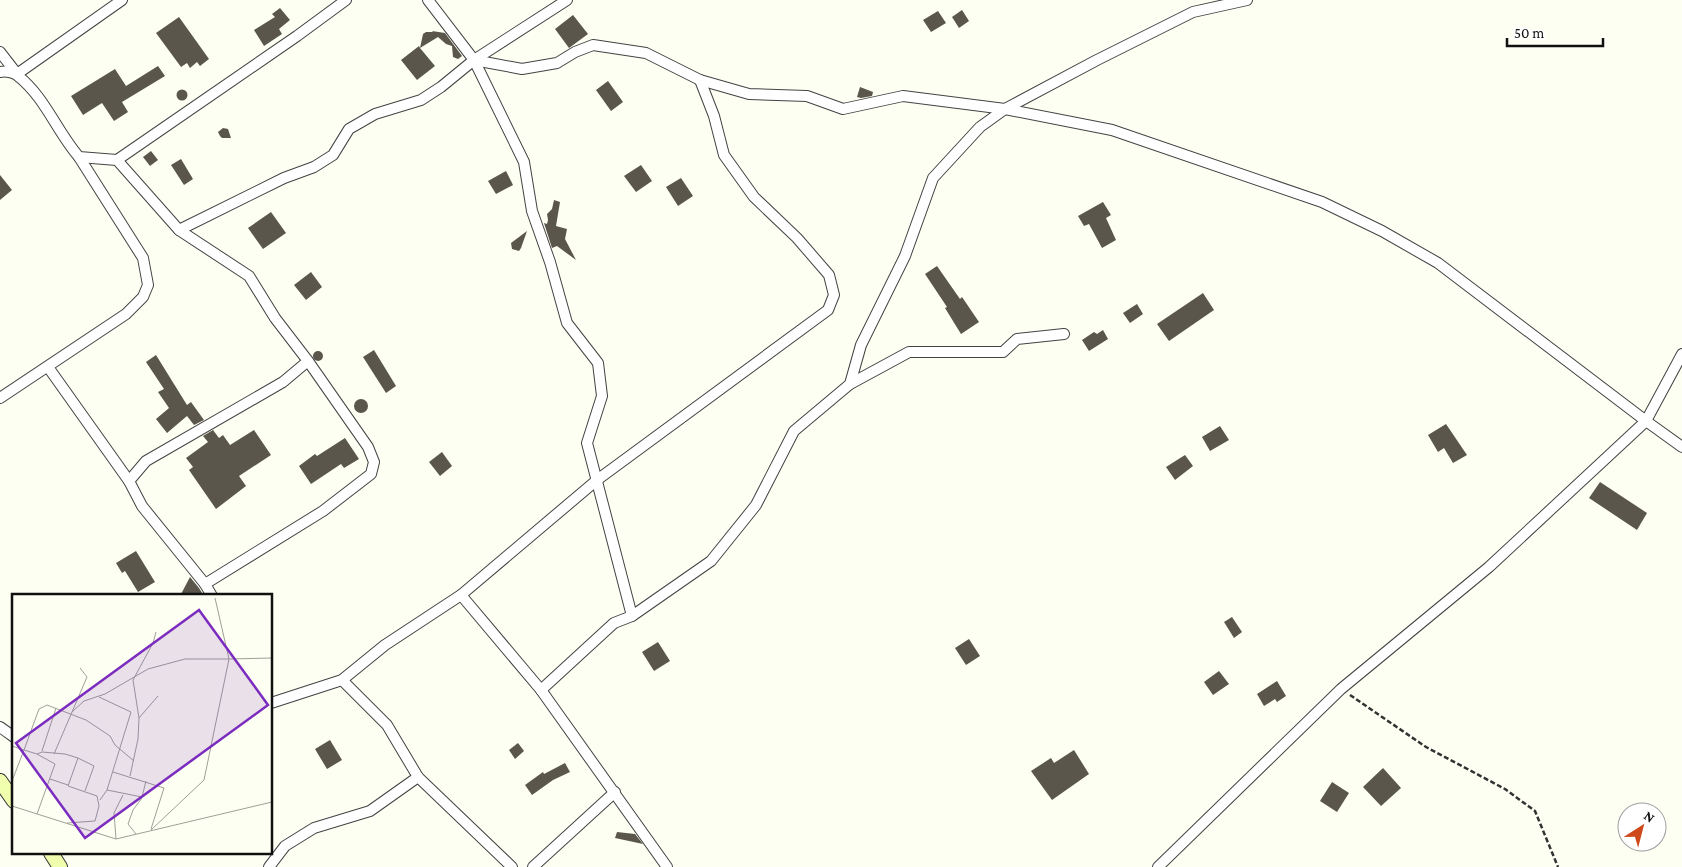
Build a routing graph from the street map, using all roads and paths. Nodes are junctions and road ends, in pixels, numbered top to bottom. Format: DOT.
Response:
graph roads {
  1 [pos="122,0"];
  2 [pos="346,0"];
  3 [pos="428,0"];
  4 [pos="567,0"];
  5 [pos="1247,0"];
  6 [pos="0,52"];
  7 [pos="474,60"];
  8 [pos="0,72"];
  9 [pos="17,74"];
  10 [pos="700,80"];
  11 [pos="1005,109"];
  12 [pos="79,157"];
  13 [pos="117,160"];
  14 [pos="179,230"];
  15 [pos="1064,334"];
  16 [pos="1682,354"];
  17 [pos="308,361"];
  18 [pos="48,367"];
  19 [pos="850,384"];
  20 [pos="0,398"];
  21 [pos="1646,421"];
  22 [pos="1682,447"];
  23 [pos="597,480"];
  24 [pos="129,481"];
  25 [pos="205,584"];
  26 [pos="211,594"];
  27 [pos="461,595"];
  28 [pos="632,616"];
  29 [pos="342,680"];
  30 [pos="1341,689"];
  31 [pos="541,690"];
  32 [pos="272,703"];
  33 [pos="0,726"];
  34 [pos="12,735"];
  35 [pos="418,776"];
  36 [pos="0,781"];
  37 [pos="615,792"];
  38 [pos="12,798"];
  39 [pos="52,854"];
  40 [pos="60,867"];
  41 [pos="269,867"];
  42 [pos="512,867"];
  43 [pos="533,867"];
  44 [pos="667,867"];
  45 [pos="1158,867"];
  46 [pos="1558,867"];
  1 -- 9 [label="street"];
  2 -- 13 [label="street"];
  3 -- 7 [label="street"];
  4 -- 7 [label="street"];
  5 -- 11 [label="street"];
  6 -- 9 [label="street"];
  7 -- 10 [label="street"];
  7 -- 14 [label="street"];
  7 -- 23 [label="street"];
  8 -- 9 [label="street"];
  9 -- 12 [label="street"];
  10 -- 11 [label="street"];
  10 -- 23 [label="street"];
  11 -- 19 [label="street"];
  11 -- 21 [label="street"];
  12 -- 13 [label="street"];
  12 -- 18 [label="street"];
  13 -- 14 [label="street"];
  14 -- 17 [label="street"];
  15 -- 19 [label="street"];
  16 -- 21 [label="street"];
  17 -- 24 [label="street"];
  17 -- 25 [label="street"];
  18 -- 20 [label="street"];
  18 -- 24 [label="street"];
  19 -- 28 [label="street"];
  21 -- 22 [label="street"];
  21 -- 30 [label="street"];
  23 -- 27 [label="street"];
  23 -- 28 [label="street"];
  24 -- 25 [label="street"];
  25 -- 26 [label="street"];
  27 -- 29 [label="street"];
  27 -- 31 [label="street"];
  28 -- 31 [label="street"];
  29 -- 32 [label="street"];
  29 -- 35 [label="street"];
  30 -- 45 [label="street"];
  30 -- 46 [label="path"];
  31 -- 37 [label="street"];
  33 -- 34 [label="street"];
  35 -- 41 [label="street"];
  35 -- 42 [label="street"];
  36 -- 38 [label="main road"];
  37 -- 43 [label="street"];
  37 -- 44 [label="street"];
  39 -- 40 [label="main road"];
}
